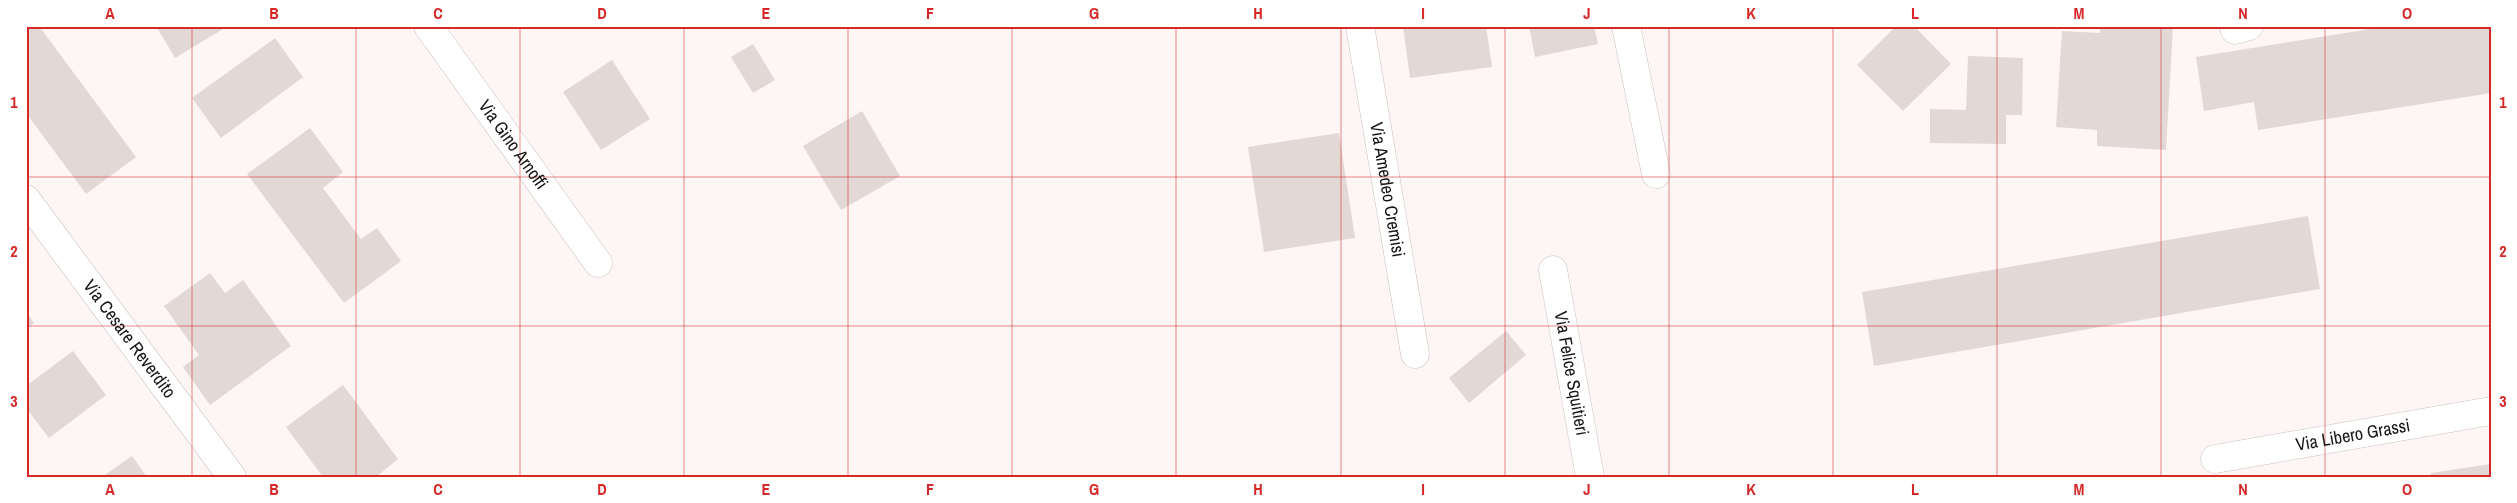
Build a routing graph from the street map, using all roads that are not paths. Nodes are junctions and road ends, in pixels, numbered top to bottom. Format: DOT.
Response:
graph roads {
  1 [pos="428,26"];
  2 [pos="1360,26"];
  3 [pos="1626,26"];
  4 [pos="2234,26"];
  5 [pos="2249,26"];
  6 [pos="1656,174"];
  7 [pos="26,199"];
  8 [pos="598,263"];
  9 [pos="1553,270"];
  10 [pos="1415,354"];
  11 [pos="2491,411"];
  12 [pos="2215,459"];
  13 [pos="232,477"];
  14 [pos="1590,477"];
  1 -- 8 [label="street, Via Gino Arnoffi"];
  2 -- 10 [label="street, Via Amedeo Cremisi"];
  3 -- 6 [label="street"];
  4 -- 5 [label="street"];
  7 -- 13 [label="street, Via Cesare Reverdito"];
  9 -- 14 [label="street, Via Felice Squitieri"];
  11 -- 12 [label="street, Via Libero Grassi"];
}
